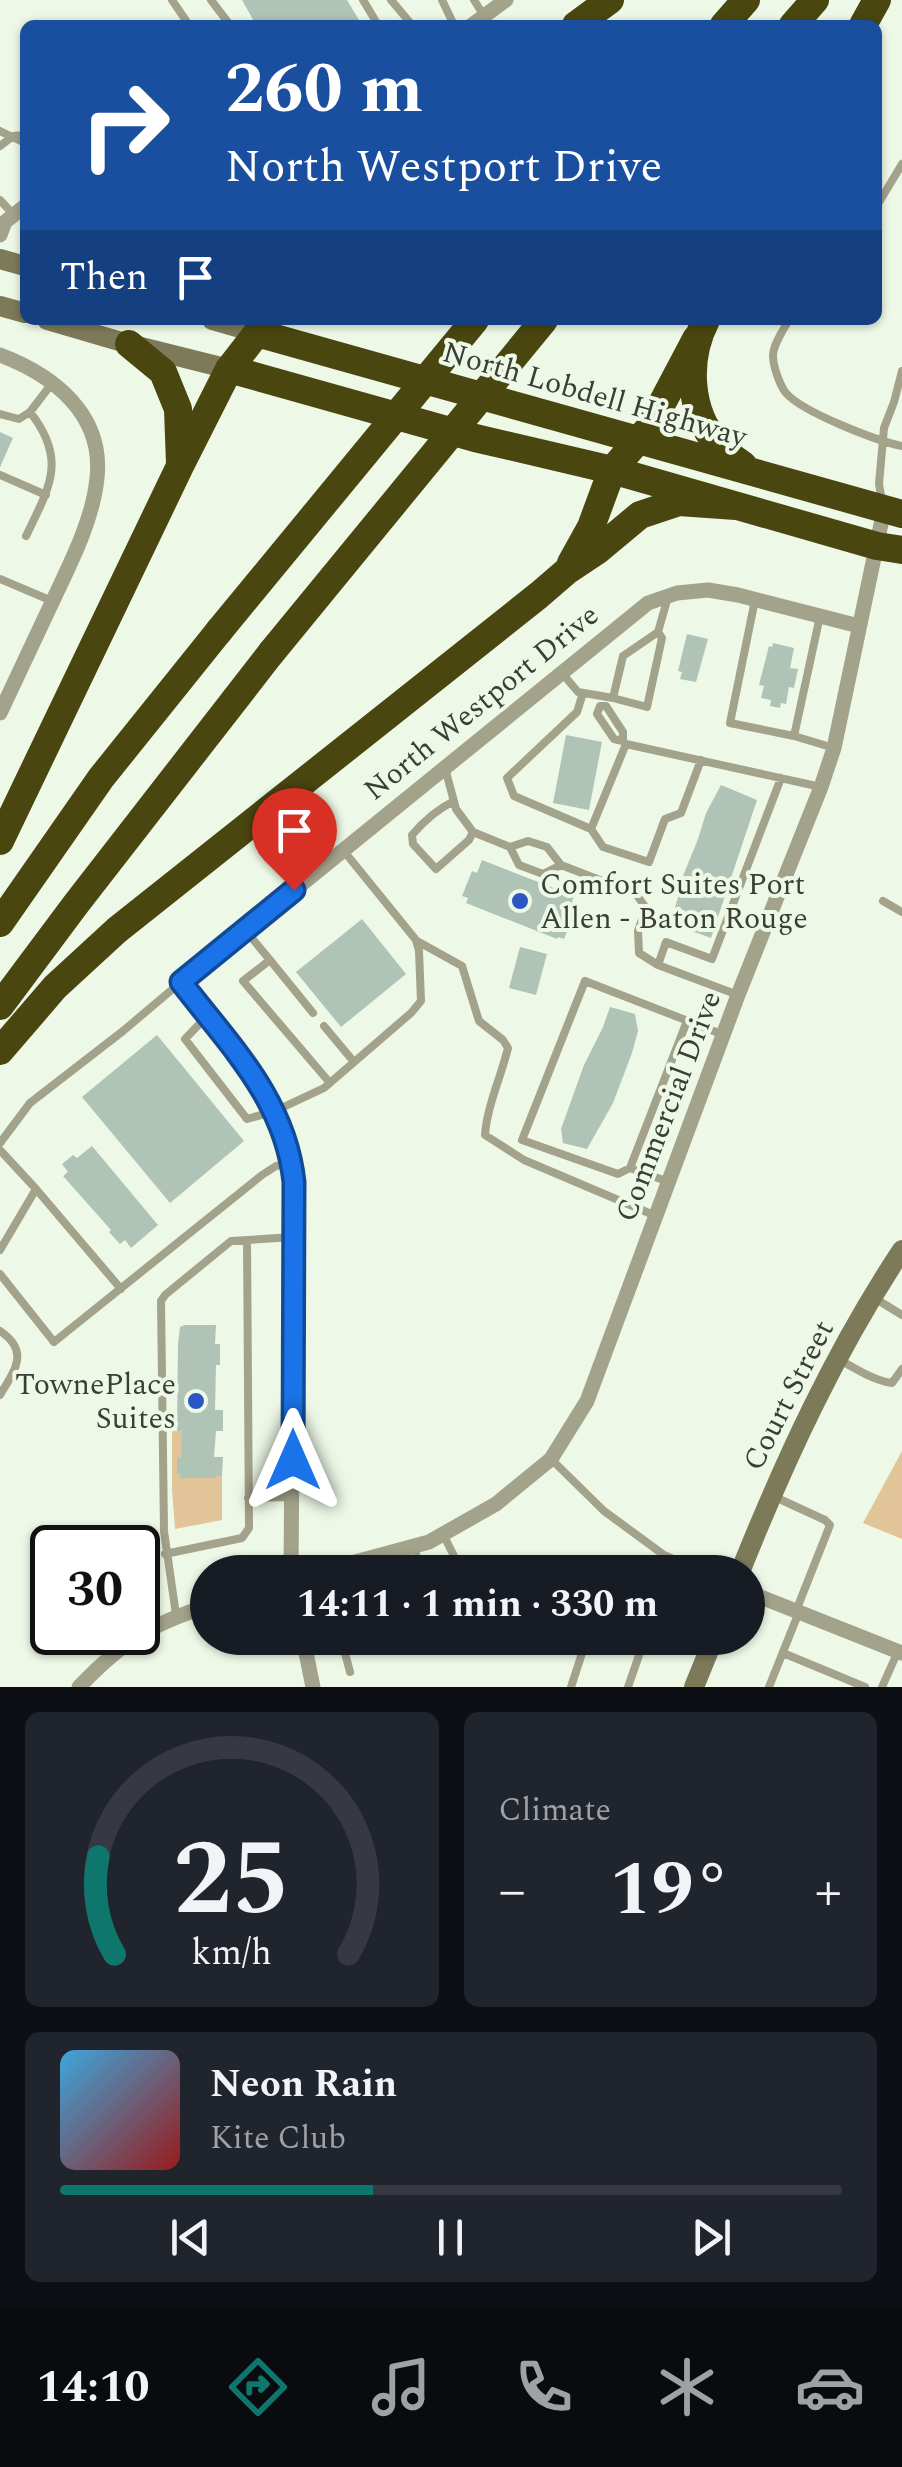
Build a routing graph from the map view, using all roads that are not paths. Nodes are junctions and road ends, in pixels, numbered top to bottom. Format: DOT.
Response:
graph roads {
  1 [pos="211,0"];
  2 [pos="390,0"];
  3 [pos="474,0"];
  4 [pos="506,0"];
  5 [pos="610,0"];
  6 [pos="746,0"];
  7 [pos="815,0"];
  8 [pos="226,20"];
  9 [pos="408,20"];
  10 [pos="478,20"];
  11 [pos="583,20"];
  12 [pos="728,20"];
  13 [pos="797,20"];
  14 [pos="0,130"];
  15 [pos="20,135"];
  16 [pos="12,136"];
  17 [pos="20,140"];
  18 [pos="0,146"];
  19 [pos="902,164"];
  20 [pos="882,197"];
  21 [pos="0,200"];
  22 [pos="11,219"];
  23 [pos="65,325"];
  24 [pos="471,325"];
  25 [pos="540,325"];
  26 [pos="786,325"];
  27 [pos="259,326"];
  28 [pos="701,329"];
  29 [pos="129,344"];
  30 [pos="0,355"];
  31 [pos="229,369"];
  32 [pos="902,371"];
  33 [pos="53,382"];
  34 [pos="30,412"];
  35 [pos="0,414"];
  36 [pos="636,440"];
  37 [pos="883,442"];
  38 [pos="902,446"];
  39 [pos="180,466"];
  40 [pos="612,470"];
  41 [pos="752,472"];
  42 [pos="0,475"];
  43 [pos="46,495"];
  44 [pos="736,506"];
  45 [pos="893,512"];
  46 [pos="26,536"];
  47 [pos="890,548"];
  48 [pos="568,570"];
  49 [pos="0,579"];
  50 [pos="668,596"];
  51 [pos="755,600"];
  52 [pos="52,601"];
  53 [pos="820,616"];
  54 [pos="859,626"];
  55 [pos="658,632"];
  56 [pos="561,672"];
  57 [pos="583,693"];
  58 [pos="594,695"];
  59 [pos="613,698"];
  60 [pos="0,713"];
  61 [pos="794,736"];
  62 [pos="624,742"];
  63 [pos="834,748"];
  64 [pos="701,760"];
  65 [pos="444,767"];
  66 [pos="782,778"];
  67 [pos="821,787"];
  68 [pos="454,802"];
  69 [pos="591,829"];
  70 [pos="473,832"];
  71 [pos="0,841"];
  72 [pos="510,847"];
  73 [pos="343,850"];
  74 [pos="561,865"];
  75 [pos="883,901"];
  76 [pos="902,912"];
  77 [pos="0,922"];
  78 [pos="244,930"];
  79 [pos="416,940"];
  80 [pos="270,960"];
  81 [pos="658,965"];
  82 [pos="181,982"];
  83 [pos="738,995"];
  84 [pos="0,1006"];
  85 [pos="313,1014"];
  86 [pos="207,1016"];
  87 [pos="688,1020"];
  88 [pos="324,1026"];
  89 [pos="724,1034"];
  90 [pos="0,1051"];
  91 [pos="354,1062"];
  92 [pos="330,1083"];
  93 [pos="275,1111"];
  94 [pos="0,1147"];
  95 [pos="292,1163"];
  96 [pos="630,1168"];
  97 [pos="669,1182"];
  98 [pos="36,1190"];
  99 [pos="656,1216"];
  100 [pos="294,1237"];
  101 [pos="246,1240"];
  102 [pos="0,1250"];
  103 [pos="902,1250"];
  104 [pos="0,1274"];
  105 [pos="121,1289"];
  106 [pos="872,1296"];
  107 [pos="902,1315"];
  108 [pos="0,1331"];
  109 [pos="838,1359"];
  110 [pos="902,1368"];
  111 [pos="0,1395"];
  112 [pos="551,1459"];
  113 [pos="771,1495"];
  114 [pos="248,1498"];
  115 [pos="292,1498"];
  116 [pos="443,1534"];
  117 [pos="414,1546"];
  118 [pos="166,1554"];
  119 [pos="290,1555"];
  120 [pos="381,1555"];
  121 [pos="417,1555"];
  122 [pos="454,1555"];
  123 [pos="664,1555"];
  124 [pos="747,1555"];
  125 [pos="765,1599"];
  126 [pos="190,1612"];
  127 [pos="797,1612"];
  128 [pos="176,1616"];
  129 [pos="783,1652"];
  130 [pos="900,1652"];
  131 [pos="306,1655"];
  132 [pos="346,1655"];
  133 [pos="582,1655"];
  134 [pos="639,1655"];
  135 [pos="707,1655"];
  136 [pos="350,1672"];
  137 [pos="79,1687"];
  138 [pos="313,1687"];
  139 [pos="571,1687"];
  140 [pos="628,1687"];
  141 [pos="694,1687"];
  142 [pos="769,1687"];
  143 [pos="865,1687"];
  144 [pos="882,1687"];
  1 -- 8 [label="lane"];
  2 -- 9 [label="lane"];
  3 -- 10 [label="lane"];
  4 -- 10 [label="street"];
  5 -- 11 [label="highway"];
  6 -- 12 [label="highway"];
  7 -- 13 [label="highway"];
  14 -- 16 [label="lane"];
  15 -- 16 [label="lane"];
  16 -- 17 [label="lane"];
  16 -- 18 [label="lane"];
  19 -- 20 [label="lane"];
  21 -- 22 [label="lane"];
  23 -- 29 [label="main road"];
  24 -- 77 [label="highway, bridge"];
  25 -- 84 [label="highway, bridge"];
  26 -- 37 [label="lane"];
  27 -- 31 [label="highway"];
  27 -- 36 [label="highway, North Lobdell Highway"];
  28 -- 36 [label="highway"];
  28 -- 41 [label="highway"];
  29 -- 31 [label="main road"];
  29 -- 39 [label="highway"];
  30 -- 33 [label="street"];
  31 -- 39 [label="highway"];
  31 -- 40 [label="highway"];
  32 -- 37 [label="lane"];
  33 -- 34 [label="lane"];
  33 -- 52 [label="street"];
  34 -- 35 [label="lane"];
  34 -- 43 [label="lane"];
  36 -- 40 [label="highway"];
  36 -- 41 [label="highway, North Lobdell Highway"];
  37 -- 38 [label="lane"];
  37 -- 45 [label="lane"];
  39 -- 71 [label="highway"];
  40 -- 44 [label="highway"];
  40 -- 48 [label="highway"];
  41 -- 45 [label="highway, North Lobdell Highway"];
  42 -- 43 [label="lane"];
  43 -- 46 [label="lane"];
  44 -- 47 [label="highway"];
  44 -- 48 [label="highway"];
  45 -- 47 [label="street, Commercial Drive"];
  47 -- 54 [label="street, Commercial Drive"];
  48 -- 90 [label="highway"];
  49 -- 52 [label="lane"];
  50 -- 51 [label="street, North Westport Drive"];
  50 -- 55 [label="lane"];
  50 -- 56 [label="street, North Westport Drive"];
  51 -- 53 [label="street, North Westport Drive"];
  51 -- 61 [label="lane"];
  52 -- 60 [label="street"];
  53 -- 54 [label="street, North Westport Drive"];
  53 -- 61 [label="lane"];
  54 -- 63 [label="street, Commercial Drive"];
  55 -- 59 [label="lane"];
  55 -- 59 [label="lane"];
  56 -- 57 [label="lane"];
  56 -- 65 [label="street, North Westport Drive"];
  57 -- 58 [label="lane"];
  57 -- 69 [label="lane"];
  58 -- 59 [label="lane"];
  58 -- 62 [label="lane"];
  61 -- 63 [label="lane"];
  62 -- 64 [label="lane"];
  62 -- 69 [label="lane"];
  63 -- 67 [label="street, Commercial Drive"];
  64 -- 66 [label="lane"];
  64 -- 69 [label="lane"];
  65 -- 68 [label="lane"];
  65 -- 73 [label="street, North Westport Drive"];
  66 -- 67 [label="lane"];
  66 -- 81 [label="lane"];
  67 -- 83 [label="street, Commercial Drive"];
  68 -- 70 [label="lane"];
  68 -- 70 [label="lane"];
  70 -- 72 [label="lane"];
  72 -- 74 [label="lane"];
  72 -- 74 [label="lane"];
  73 -- 78 [label="street, North Westport Drive"];
  73 -- 79 [label="lane"];
  74 -- 81 [label="lane"];
  75 -- 76 [label="lane"];
  78 -- 80 [label="lane"];
  78 -- 82 [label="street, North Westport Drive"];
  79 -- 91 [label="lane"];
  79 -- 99 [label="lane"];
  80 -- 85 [label="lane"];
  80 -- 92 [label="lane"];
  81 -- 83 [label="lane"];
  82 -- 86 [label="street"];
  82 -- 94 [label="lane"];
  83 -- 89 [label="street, Commercial Drive"];
  86 -- 93 [label="street"];
  86 -- 93 [label="lane"];
  87 -- 89 [label="lane"];
  87 -- 96 [label="lane"];
  87 -- 96 [label="lane"];
  88 -- 91 [label="lane"];
  89 -- 97 [label="street, Commercial Drive"];
  91 -- 92 [label="lane"];
  92 -- 93 [label="lane"];
  93 -- 95 [label="street"];
  94 -- 98 [label="lane"];
  95 -- 100 [label="street"];
  95 -- 105 [label="lane"];
  96 -- 97 [label="lane"];
  97 -- 99 [label="street, Commercial Drive"];
  98 -- 102 [label="lane"];
  98 -- 105 [label="lane"];
  99 -- 112 [label="street, Commercial Drive"];
  100 -- 101 [label="lane"];
  100 -- 115 [label="street"];
  101 -- 114 [label="lane"];
  101 -- 118 [label="lane"];
  103 -- 106 [label="main road, Court Street"];
  104 -- 105 [label="lane"];
  106 -- 107 [label="lane"];
  106 -- 109 [label="main road, Court Street"];
  108 -- 111 [label="lane"];
  109 -- 110 [label="lane"];
  109 -- 113 [label="main road, Court Street"];
  112 -- 116 [label="street, Commercial Drive"];
  112 -- 123 [label="lane"];
  113 -- 124 [label="main road, Court Street"];
  113 -- 127 [label="lane"];
  114 -- 115 [label="lane"];
  114 -- 118 [label="lane"];
  115 -- 119 [label="street"];
  116 -- 117 [label="street, Commercial Drive"];
  116 -- 122 [label="lane"];
  117 -- 120 [label="street, Commercial Drive"];
  117 -- 121 [label="lane"];
  118 -- 128 [label="lane"];
  125 -- 127 [label="street"];
  126 -- 128 [label="street"];
  127 -- 129 [label="lane"];
  127 -- 130 [label="street"];
  128 -- 137 [label="street"];
  129 -- 142 [label="lane"];
  129 -- 143 [label="lane"];
  130 -- 144 [label="lane"];
  131 -- 138 [label="street"];
  132 -- 136 [label="lane"];
  133 -- 139 [label="lane"];
  134 -- 140 [label="lane"];
  135 -- 141 [label="main road"];
}
